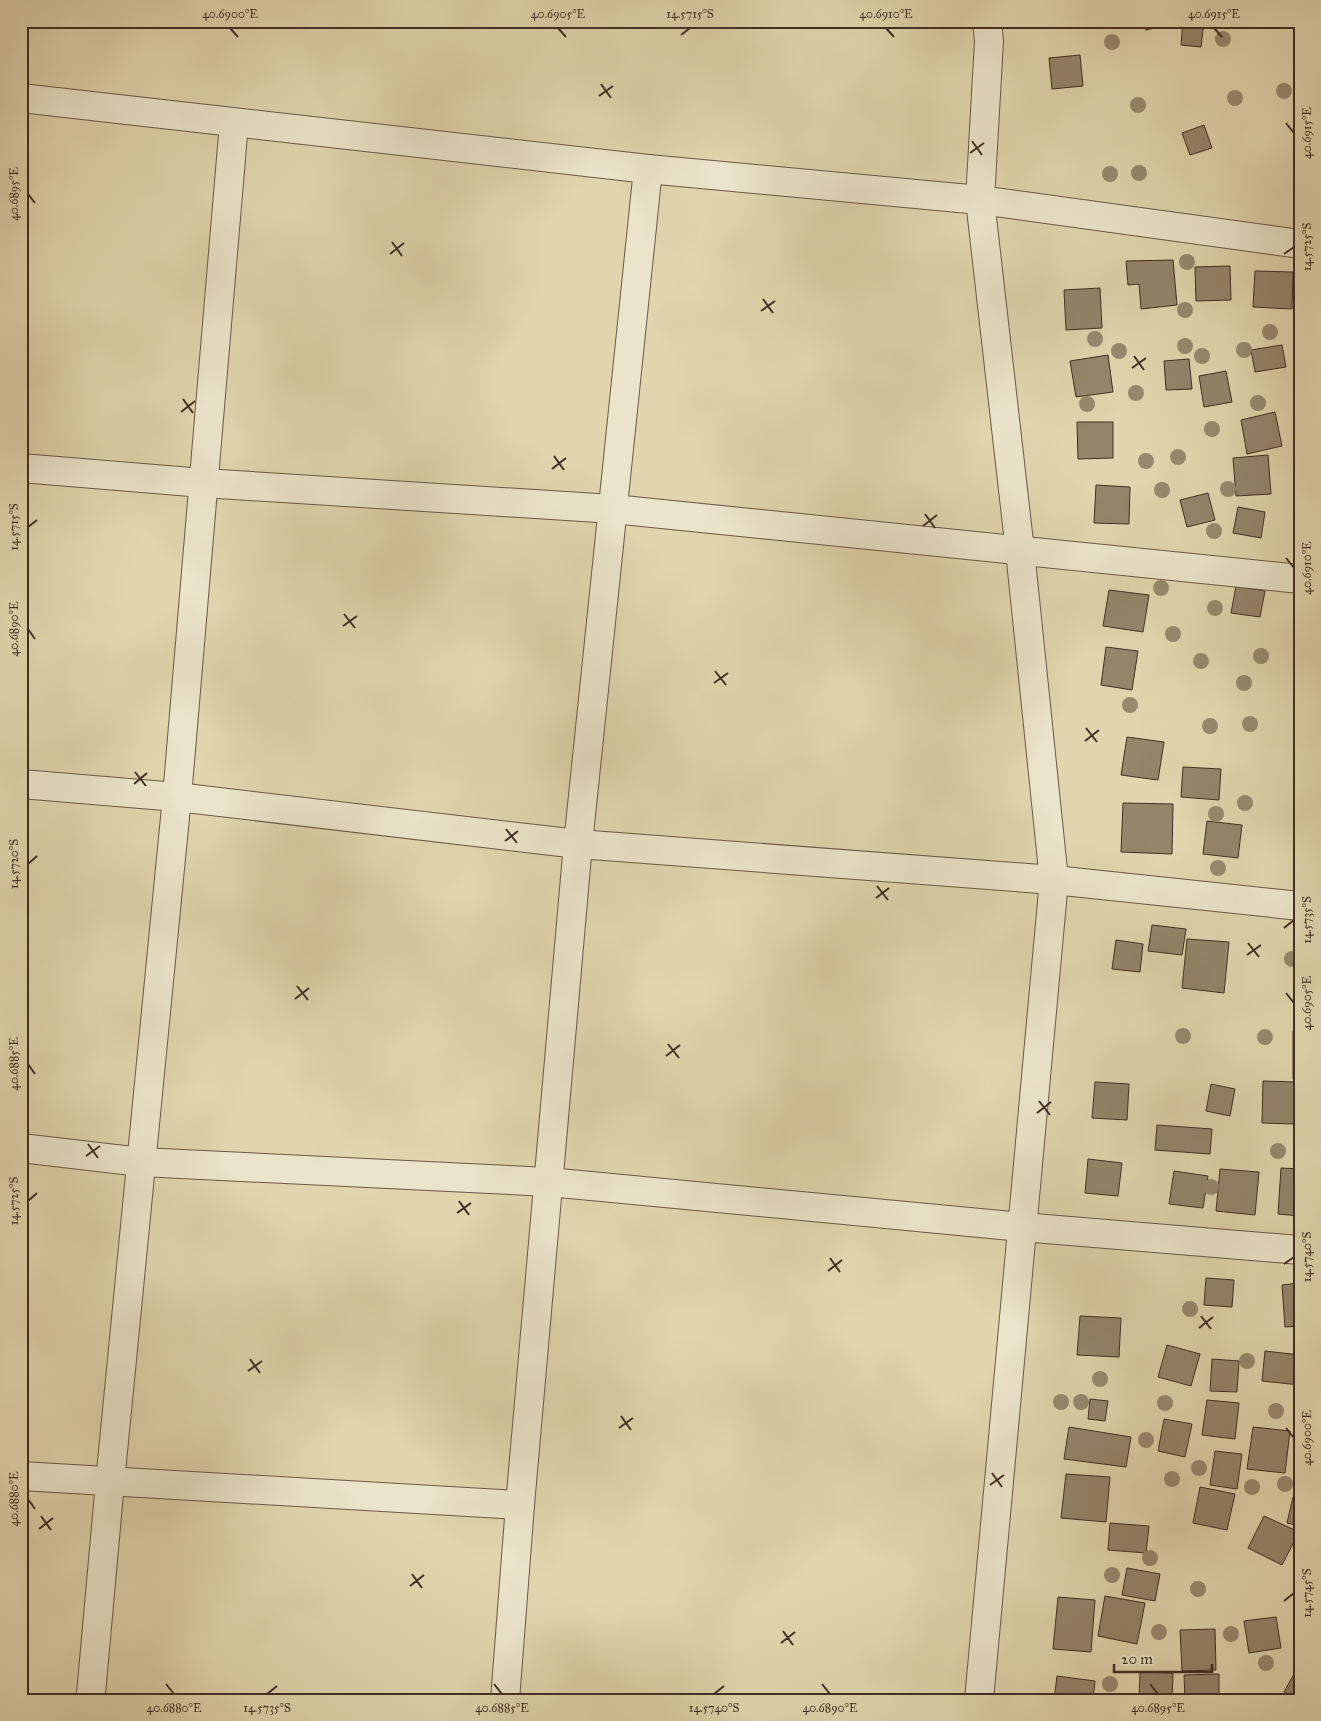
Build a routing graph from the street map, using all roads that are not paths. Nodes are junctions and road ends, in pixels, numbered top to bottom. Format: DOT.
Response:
graph roads {
  1 [pos="986,21"];
  2 [pos="21,98"];
  3 [pos="234,123"];
  4 [pos="648,169"];
  5 [pos="980,200"];
  6 [pos="1300,244"];
  7 [pos="21,468"];
  8 [pos="203,484"];
  9 [pos="613,509"];
  10 [pos="1020,551"];
  11 [pos="1300,579"];
  12 [pos="21,784"];
  13 [pos="177,797"];
  14 [pos="578,844"];
  15 [pos="1054,880"];
  16 [pos="1300,906"];
  17 [pos="21,1148"];
  18 [pos="141,1162"];
  19 [pos="549,1182"];
  20 [pos="1022,1227"];
  21 [pos="1300,1250"];
  22 [pos="21,1476"];
  23 [pos="110,1482"];
  24 [pos="520,1505"];
  25 [pos="91,1694"];
  26 [pos="505,1700"];
  27 [pos="979,1700"];
  1 -- 5 [label="street"];
  2 -- 3 [label="street"];
  3 -- 4 [label="street"];
  3 -- 8 [label="street"];
  4 -- 5 [label="street"];
  4 -- 9 [label="street"];
  5 -- 6 [label="street"];
  5 -- 10 [label="street"];
  7 -- 8 [label="street"];
  8 -- 9 [label="street"];
  8 -- 13 [label="street"];
  9 -- 10 [label="street"];
  9 -- 14 [label="street"];
  10 -- 11 [label="street"];
  10 -- 15 [label="street"];
  12 -- 13 [label="street"];
  13 -- 14 [label="street"];
  13 -- 18 [label="street"];
  14 -- 15 [label="street"];
  14 -- 19 [label="street"];
  15 -- 16 [label="street"];
  15 -- 20 [label="street"];
  17 -- 18 [label="street"];
  18 -- 19 [label="street"];
  18 -- 23 [label="street"];
  19 -- 20 [label="street"];
  19 -- 24 [label="street"];
  20 -- 21 [label="street"];
  20 -- 27 [label="street"];
  22 -- 23 [label="street"];
  23 -- 24 [label="street"];
  23 -- 25 [label="street"];
  24 -- 26 [label="street"];
}
